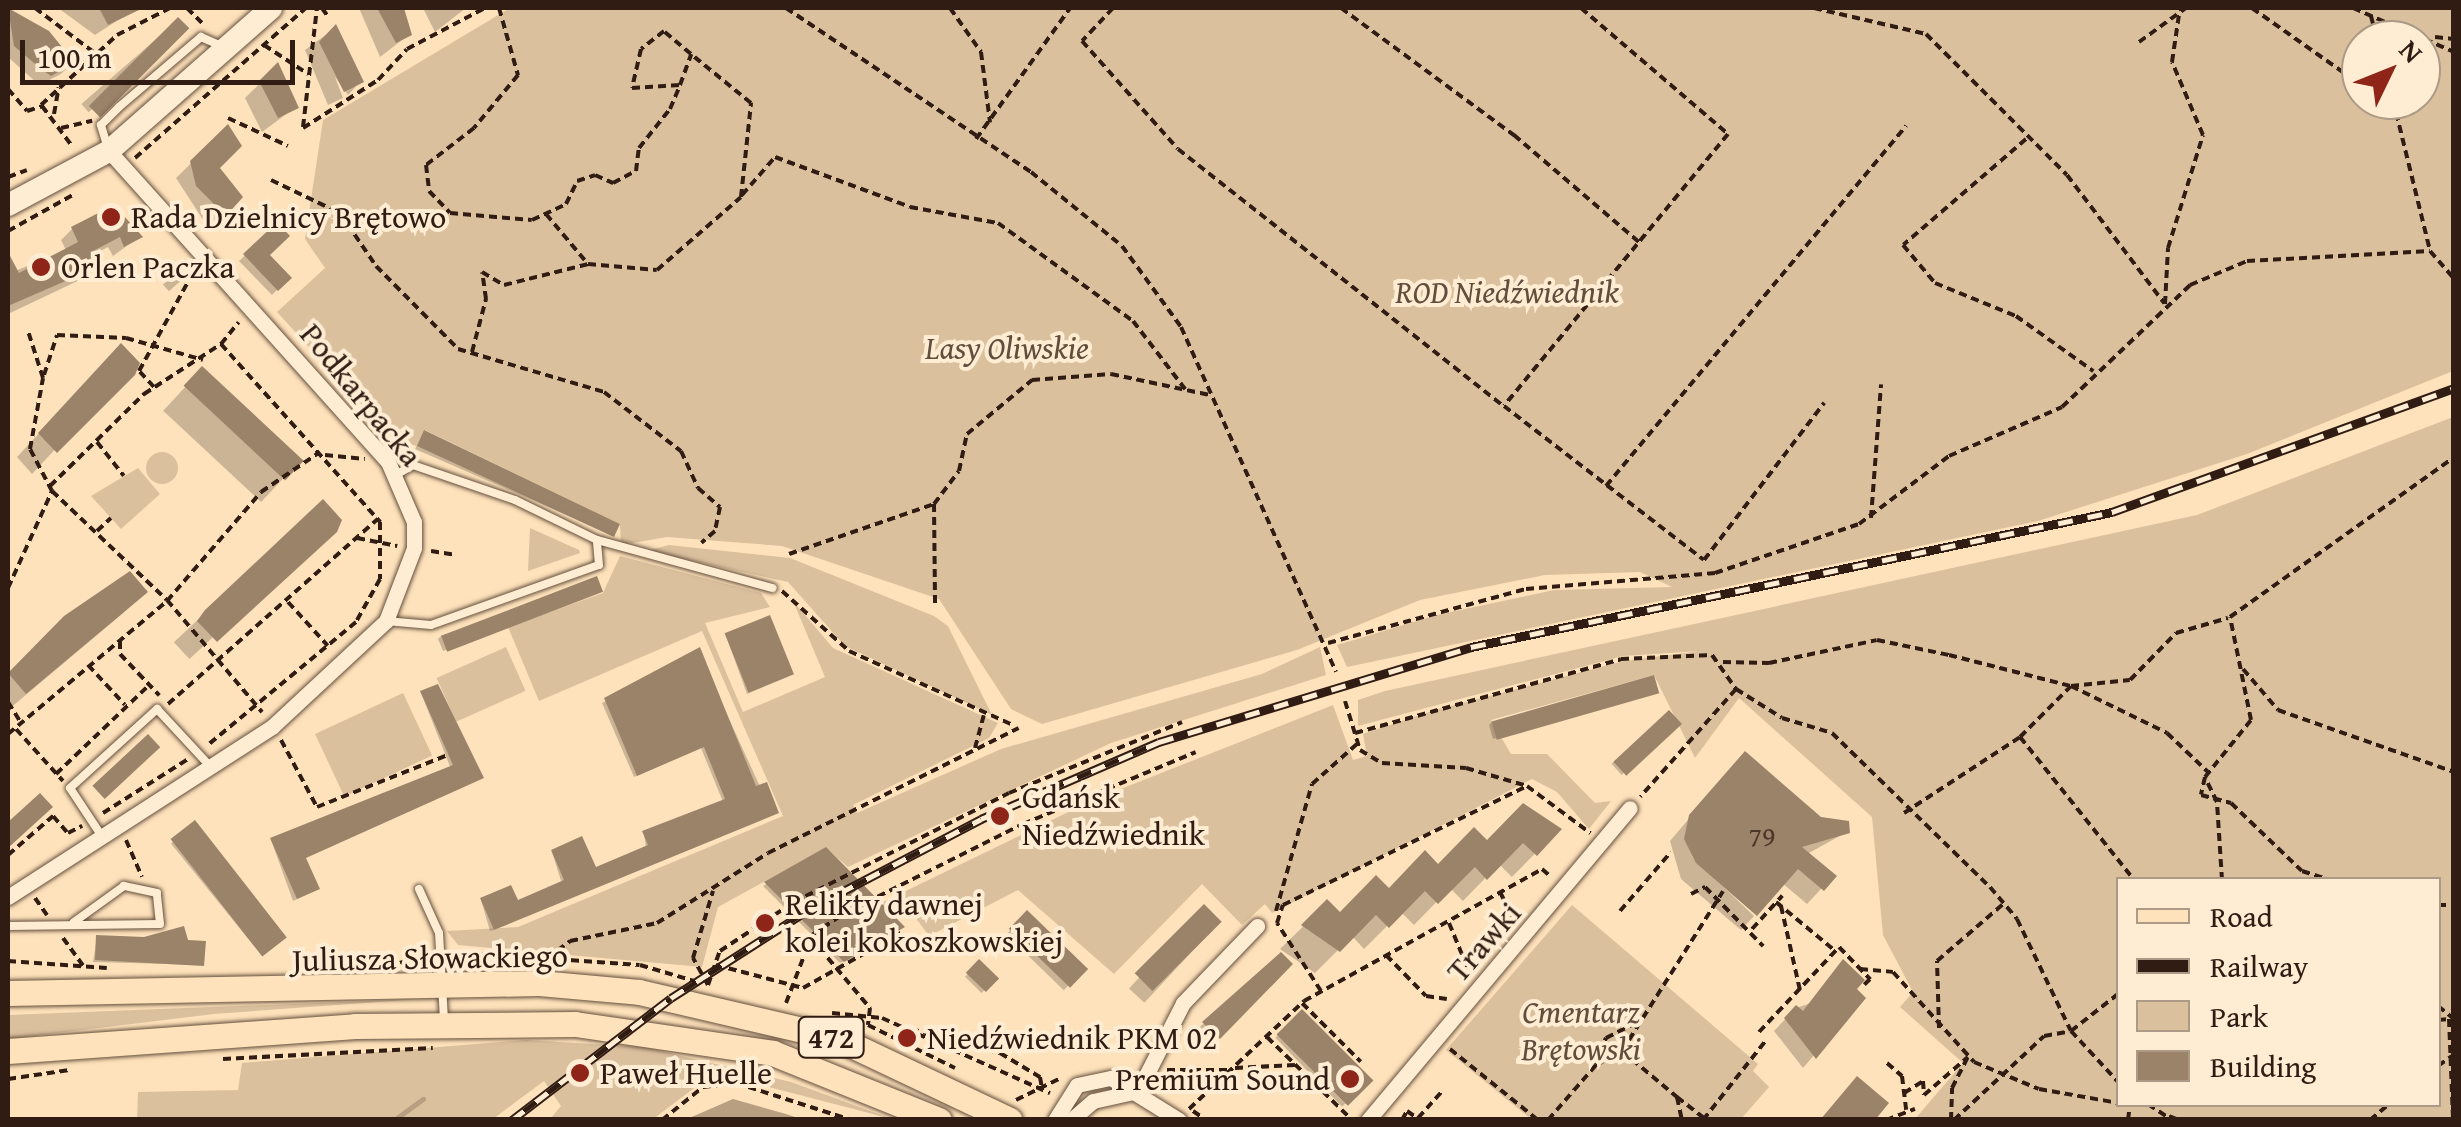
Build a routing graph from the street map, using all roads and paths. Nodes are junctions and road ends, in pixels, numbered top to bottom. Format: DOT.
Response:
graph roads {
  1 [pos="35,8"];
  2 [pos="170,8"];
  3 [pos="187,8"];
  4 [pos="271,8"];
  5 [pos="306,8"];
  6 [pos="320,8"];
  7 [pos="485,8"];
  8 [pos="499,8"];
  9 [pos="786,8"];
  10 [pos="950,8"];
  11 [pos="1070,8"];
  12 [pos="1113,8"];
  13 [pos="1341,8"];
  14 [pos="1581,8"];
  15 [pos="1814,8"];
  16 [pos="2252,8"];
  17 [pos="2353,8"];
  18 [pos="2182,9"];
  19 [pos="2371,14"];
  20 [pos="328,18"];
  21 [pos="2373,20"];
  22 [pos="2387,20"];
  23 [pos="199,21"];
  24 [pos="2139,42"];
  25 [pos="264,45"];
  26 [pos="226,48"];
  27 [pos="94,53"];
  28 [pos="692,54"];
  29 [pos="2341,71"];
  30 [pos="308,74"];
  31 [pos="680,84"];
  32 [pos="59,87"];
  33 [pos="8,89"];
  34 [pos="41,106"];
  35 [pos="52,116"];
  36 [pos="228,118"];
  37 [pos="2398,120"];
  38 [pos="990,122"];
  39 [pos="101,125"];
  40 [pos="1906,126"];
  41 [pos="61,128"];
  42 [pos="2026,139"];
  43 [pos="69,140"];
  44 [pos="976,140"];
  45 [pos="288,146"];
  46 [pos="109,150"];
  47 [pos="134,159"];
  48 [pos="271,180"];
  49 [pos="80,190"];
  50 [pos="741,197"];
  51 [pos="8,206"];
  52 [pos="546,214"];
  53 [pos="8,232"];
  54 [pos="1640,243"];
  55 [pos="180,248"];
  56 [pos="2430,251"];
  57 [pos="588,264"];
  58 [pos="2453,276"];
  59 [pos="2165,304"];
  60 [pos="253,309"];
  61 [pos="28,331"];
  62 [pos="220,344"];
  63 [pos="152,346"];
  64 [pos="472,352"];
  65 [pos="203,360"];
  66 [pos="2094,371"];
  67 [pos="43,378"];
  68 [pos="1881,384"];
  69 [pos="155,388"];
  70 [pos="1185,389"];
  71 [pos="1210,395"];
  72 [pos="1824,403"];
  73 [pos="1504,406"];
  74 [pos="97,442"];
  75 [pos="323,453"];
  76 [pos="2454,457"];
  77 [pos="392,468"];
  78 [pos="124,476"];
  79 [pos="1606,486"];
  80 [pos="51,488"];
  81 [pos="934,504"];
  82 [pos="111,518"];
  83 [pos="1871,518"];
  84 [pos="378,519"];
  85 [pos="97,532"];
  86 [pos="357,538"];
  87 [pos="597,540"];
  88 [pos="701,542"];
  89 [pos="385,544"];
  90 [pos="789,554"];
  91 [pos="8,588"];
  92 [pos="773,588"];
  93 [pos="168,600"];
  94 [pos="288,602"];
  95 [pos="935,608"];
  96 [pos="2230,618"];
  97 [pos="386,622"];
  98 [pos="1328,643"];
  99 [pos="330,647"];
  100 [pos="220,662"];
  101 [pos="1721,662"];
  102 [pos="345,664"];
  103 [pos="88,665"];
  104 [pos="2240,666"];
  105 [pos="1336,672"];
  106 [pos="149,685"];
  107 [pos="2071,686"];
  108 [pos="1736,688"];
  109 [pos="1345,701"];
  110 [pos="8,702"];
  111 [pos="168,704"];
  112 [pos="127,707"];
  113 [pos="260,710"];
  114 [pos="984,714"];
  115 [pos="1182,722"];
  116 [pos="21,723"];
  117 [pos="1012,724"];
  118 [pos="273,726"];
  119 [pos="15,728"];
  120 [pos="1019,728"];
  121 [pos="1355,733"];
  122 [pos="8,734"];
  123 [pos="2020,737"];
  124 [pos="1358,743"];
  125 [pos="975,748"];
  126 [pos="197,752"];
  127 [pos="1196,752"];
  128 [pos="448,755"];
  129 [pos="212,769"];
  130 [pos="2454,772"];
  131 [pos="56,774"];
  132 [pos="2206,774"];
  133 [pos="1527,786"];
  134 [pos="70,788"];
  135 [pos="2217,802"];
  136 [pos="1635,803"];
  137 [pos="1904,813"];
  138 [pos="92,821"];
  139 [pos="110,834"];
  140 [pos="1590,834"];
  141 [pos="1671,852"];
  142 [pos="8,869"];
  143 [pos="1542,869"];
  144 [pos="2132,877"];
  145 [pos="2222,877"];
  146 [pos="2320,877"];
  147 [pos="144,885"];
  148 [pos="715,887"];
  149 [pos="419,889"];
  150 [pos="1724,890"];
  151 [pos="1500,892"];
  152 [pos="32,894"];
  153 [pos="1691,894"];
  154 [pos="1782,896"];
  155 [pos="8,897"];
  156 [pos="1718,899"];
  157 [pos="1778,904"];
  158 [pos="2003,904"];
  159 [pos="1620,911"];
  160 [pos="1276,913"];
  161 [pos="49,918"];
  162 [pos="1515,920"];
  163 [pos="1448,921"];
  164 [pos="74,922"];
  165 [pos="8,926"];
  166 [pos="1258,926"];
  167 [pos="1752,929"];
  168 [pos="58,931"];
  169 [pos="904,931"];
  170 [pos="810,938"];
  171 [pos="1763,946"];
  172 [pos="1835,950"];
  173 [pos="1386,955"];
  174 [pos="547,958"];
  175 [pos="8,961"];
  176 [pos="45,963"];
  177 [pos="716,965"];
  178 [pos="83,966"];
  179 [pos="838,968"];
  180 [pos="1860,969"];
  181 [pos="1470,974"];
  182 [pos="442,985"];
  183 [pos="792,985"];
  184 [pos="1864,985"];
  185 [pos="1800,990"];
  186 [pos="1321,991"];
  187 [pos="8,993"];
  188 [pos="2116,996"];
  189 [pos="1452,1000"];
  190 [pos="1302,1003"];
  191 [pos="785,1004"];
  192 [pos="2451,1019"];
  193 [pos="1632,1024"];
  194 [pos="1939,1028"];
  195 [pos="2071,1031"];
  196 [pos="1759,1032"];
  197 [pos="446,1035"];
  198 [pos="1267,1036"];
  199 [pos="1767,1040"];
  200 [pos="1450,1050"];
  201 [pos="8,1051"];
  202 [pos="1622,1051"];
  203 [pos="2452,1056"];
  204 [pos="1968,1057"];
  205 [pos="216,1060"];
  206 [pos="1361,1062"];
  207 [pos="1888,1063"];
  208 [pos="1596,1065"];
  209 [pos="1297,1066"];
  210 [pos="1158,1067"];
  211 [pos="84,1068"];
  212 [pos="1234,1069"];
  213 [pos="963,1073"];
  214 [pos="2005,1073"];
  215 [pos="8,1080"];
  216 [pos="2116,1080"];
  217 [pos="1042,1088"];
  218 [pos="1138,1091"];
  219 [pos="1442,1091"];
  220 [pos="1050,1093"];
  221 [pos="1904,1093"];
  222 [pos="1678,1097"];
  223 [pos="2116,1102"];
  224 [pos="1008,1108"];
  225 [pos="1914,1109"];
  226 [pos="1906,1110"];
  227 [pos="1348,1116"];
  228 [pos="2170,1118"];
  229 [pos="1419,1119"];
  230 [pos="1703,1119"];
  231 [pos="662,1120"];
  232 [pos="850,1120"];
  233 [pos="940,1120"];
  234 [pos="1054,1120"];
  235 [pos="1071,1120"];
  236 [pos="1179,1120"];
  237 [pos="1206,1120"];
  238 [pos="1368,1120"];
  239 [pos="1402,1120"];
  240 [pos="1538,1120"];
  241 [pos="1548,1120"];
  242 [pos="1682,1120"];
  243 [pos="1886,1120"];
  244 [pos="1953,1120"];
  245 [pos="2179,1120"];
  246 [pos="2453,1120"];
  1 -- 27 [label="path"];
  2 -- 27 [label="path"];
  3 -- 23 [label="path"];
  4 -- 26 [label="street"];
  5 -- 25 [label="path"];
  6 -- 20 [label="path"];
  6 -- 30 [label="path"];
  7 -- 30 [label="path"];
  8 -- 52 [label="path"];
  9 -- 44 [label="path"];
  10 -- 38 [label="path"];
  11 -- 38 [label="path"];
  12 -- 73 [label="path"];
  13 -- 54 [label="path"];
  14 -- 54 [label="path"];
  15 -- 42 [label="path"];
  16 -- 29 [label="path"];
  17 -- 19 [label="path"];
  18 -- 24 [label="path"];
  18 -- 59 [label="path"];
  19 -- 21 [label="path"];
  19 -- 22 [label="path"];
  25 -- 30 [label="path"];
  25 -- 47 [label="path"];
  26 -- 39 [label="lane"];
  26 -- 46 [label="street"];
  27 -- 32 [label="path"];
  28 -- 31 [label="path"];
  28 -- 31 [label="path"];
  28 -- 50 [label="path"];
  31 -- 52 [label="path"];
  32 -- 34 [label="path"];
  32 -- 35 [label="path"];
  33 -- 34 [label="path"];
  34 -- 35 [label="path"];
  35 -- 41 [label="path"];
  36 -- 45 [label="path"];
  37 -- 56 [label="path"];
  38 -- 44 [label="path"];
  39 -- 41 [label="path"];
  39 -- 46 [label="lane"];
  40 -- 79 [label="path"];
  41 -- 43 [label="path"];
  42 -- 59 [label="path"];
  42 -- 66 [label="path"];
  44 -- 71 [label="path"];
  46 -- 51 [label="street"];
  46 -- 60 [label="street, Podkarpacka"];
  48 -- 64 [label="path"];
  49 -- 53 [label="path"];
  50 -- 57 [label="path"];
  50 -- 70 [label="path"];
  52 -- 57 [label="path"];
  54 -- 73 [label="path"];
  55 -- 63 [label="path"];
  56 -- 58 [label="path"];
  56 -- 59 [label="path"];
  57 -- 64 [label="path"];
  59 -- 66 [label="path"];
  60 -- 62 [label="path"];
  60 -- 77 [label="street, Podkarpacka"];
  61 -- 67 [label="path"];
  62 -- 65 [label="path"];
  62 -- 75 [label="path"];
  63 -- 65 [label="path"];
  63 -- 67 [label="path"];
  63 -- 69 [label="path"];
  64 -- 88 [label="path"];
  65 -- 69 [label="path"];
  66 -- 83 [label="path"];
  67 -- 80 [label="path"];
  68 -- 83 [label="path"];
  69 -- 74 [label="path"];
  70 -- 71 [label="path"];
  70 -- 81 [label="path"];
  71 -- 98 [label="path"];
  72 -- 79 [label="path"];
  73 -- 79 [label="path"];
  74 -- 78 [label="path"];
  74 -- 80 [label="path"];
  75 -- 77 [label="path"];
  75 -- 84 [label="path"];
  75 -- 93 [label="path"];
  76 -- 96 [label="path"];
  77 -- 87 [label="lane"];
  77 -- 97 [label="street, Podkarpacka"];
  80 -- 85 [label="path"];
  80 -- 91 [label="path"];
  81 -- 90 [label="path"];
  81 -- 95 [label="path"];
  82 -- 85 [label="path"];
  83 -- 98 [label="path"];
  84 -- 86 [label="path"];
  84 -- 89 [label="path"];
  85 -- 93 [label="path"];
  86 -- 89 [label="path"];
  86 -- 94 [label="path"];
  87 -- 92 [label="lane"];
  87 -- 97 [label="lane"];
  89 -- 99 [label="path"];
  92 -- 114 [label="path"];
  93 -- 100 [label="path"];
  93 -- 103 [label="path"];
  94 -- 99 [label="path"];
  94 -- 100 [label="path"];
  96 -- 104 [label="path"];
  96 -- 107 [label="path"];
  97 -- 102 [label="street, Podkarpacka"];
  98 -- 105 [label="path"];
  99 -- 102 [label="path"];
  99 -- 113 [label="path"];
  100 -- 111 [label="path"];
  100 -- 113 [label="path"];
  101 -- 107 [label="path"];
  101 -- 108 [label="path"];
  101 -- 121 [label="path"];
  102 -- 118 [label="street, Podkarpacka"];
  103 -- 112 [label="path"];
  103 -- 116 [label="path"];
  104 -- 130 [label="path"];
  104 -- 132 [label="path"];
  106 -- 112 [label="path"];
  107 -- 123 [label="path"];
  107 -- 132 [label="path"];
  108 -- 136 [label="path"];
  108 -- 137 [label="path"];
  109 -- 121 [label="path"];
  110 -- 116 [label="path"];
  112 -- 131 [label="path"];
  113 -- 118 [label="path"];
  113 -- 126 [label="path"];
  114 -- 117 [label="path"];
  114 -- 125 [label="path"];
  115 -- 177 [label="path"];
  116 -- 119 [label="path"];
  118 -- 128 [label="path"];
  118 -- 129 [label="street, Podkarpacka"];
  119 -- 122 [label="path"];
  119 -- 131 [label="path"];
  120 -- 125 [label="path"];
  121 -- 124 [label="path"];
  123 -- 137 [label="path"];
  123 -- 144 [label="path"];
  124 -- 133 [label="path"];
  124 -- 160 [label="path"];
  125 -- 148 [label="path"];
  126 -- 129 [label="lane"];
  126 -- 134 [label="lane"];
  126 -- 138 [label="path"];
  127 -- 170 [label="path"];
  129 -- 139 [label="street, Podkarpacka"];
  131 -- 134 [label="path"];
  132 -- 135 [label="path"];
  132 -- 135 [label="path"];
  133 -- 140 [label="path"];
  133 -- 160 [label="path"];
  134 -- 138 [label="lane"];
  135 -- 145 [label="path"];
  135 -- 146 [label="path"];
  136 -- 238 [label="street, Trawki"];
  137 -- 158 [label="path"];
  138 -- 139 [label="lane"];
  138 -- 142 [label="path"];
  139 -- 147 [label="path"];
  139 -- 155 [label="street, Podkarpacka"];
  141 -- 159 [label="path"];
  143 -- 151 [label="path"];
  147 -- 164 [label="lane"];
  147 -- 164 [label="lane"];
  148 -- 174 [label="path"];
  148 -- 177 [label="path"];
  149 -- 182 [label="lane"];
  150 -- 156 [label="path"];
  151 -- 162 [label="path"];
  151 -- 163 [label="path"];
  152 -- 161 [label="path"];
  153 -- 156 [label="path"];
  154 -- 157 [label="path"];
  156 -- 167 [label="path"];
  156 -- 193 [label="path"];
  157 -- 167 [label="path"];
  157 -- 172 [label="path"];
  157 -- 185 [label="path"];
  158 -- 194 [label="path"];
  158 -- 195 [label="path"];
  160 -- 186 [label="path"];
  163 -- 173 [label="path"];
  163 -- 181 [label="path"];
  164 -- 165 [label="lane"];
  166 -- 218 [label="street"];
  167 -- 171 [label="path"];
  168 -- 178 [label="path"];
  169 -- 179 [label="path"];
  170 -- 179 [label="path"];
  170 -- 183 [label="path"];
  172 -- 180 [label="path"];
  172 -- 185 [label="path"];
  173 -- 186 [label="path"];
  173 -- 189 [label="path"];
  175 -- 176 [label="path"];
  177 -- 183 [label="path"];
  179 -- 183 [label="path"];
  179 -- 213 [label="path"];
  180 -- 184 [label="path"];
  180 -- 194 [label="path"];
  182 -- 187 [label="main road, Juliusza Słowackiego / 472"];
  182 -- 197 [label="lane"];
  182 -- 224 [label="main road, Juliusza Słowackiego / 472"];
  183 -- 191 [label="path"];
  185 -- 196 [label="path"];
  186 -- 190 [label="path"];
  188 -- 195 [label="path"];
  190 -- 198 [label="path"];
  190 -- 206 [label="path"];
  192 -- 203 [label="path"];
  193 -- 202 [label="path"];
  193 -- 208 [label="path"];
  194 -- 204 [label="path"];
  195 -- 214 [label="path"];
  195 -- 216 [label="path"];
  197 -- 201 [label="main road, Juliusza Słowackiego / 472"];
  197 -- 205 [label="path"];
  197 -- 233 [label="main road, Juliusza Słowackiego / 472"];
  198 -- 209 [label="path"];
  198 -- 212 [label="path"];
  199 -- 230 [label="path"];
  200 -- 240 [label="path"];
  202 -- 208 [label="path"];
  202 -- 222 [label="path"];
  203 -- 246 [label="path"];
  204 -- 214 [label="path"];
  204 -- 221 [label="path"];
  204 -- 244 [label="path"];
  207 -- 221 [label="path"];
  208 -- 241 [label="path"];
  209 -- 212 [label="path"];
  209 -- 227 [label="path"];
  210 -- 212 [label="path"];
  211 -- 215 [label="path"];
  212 -- 237 [label="path"];
  214 -- 223 [label="path"];
  214 -- 244 [label="path"];
  217 -- 217 [label="path"];
  217 -- 220 [label="path"];
  217 -- 224 [label="path"];
  218 -- 234 [label="street"];
  218 -- 235 [label="street"];
  218 -- 236 [label="street"];
  219 -- 229 [label="path"];
  221 -- 226 [label="path"];
  222 -- 230 [label="path"];
  222 -- 242 [label="path"];
  225 -- 226 [label="path"];
  226 -- 243 [label="path"];
  228 -- 245 [label="path"];
  229 -- 239 [label="path"];
  231 -- 232 [label="path"];
}
